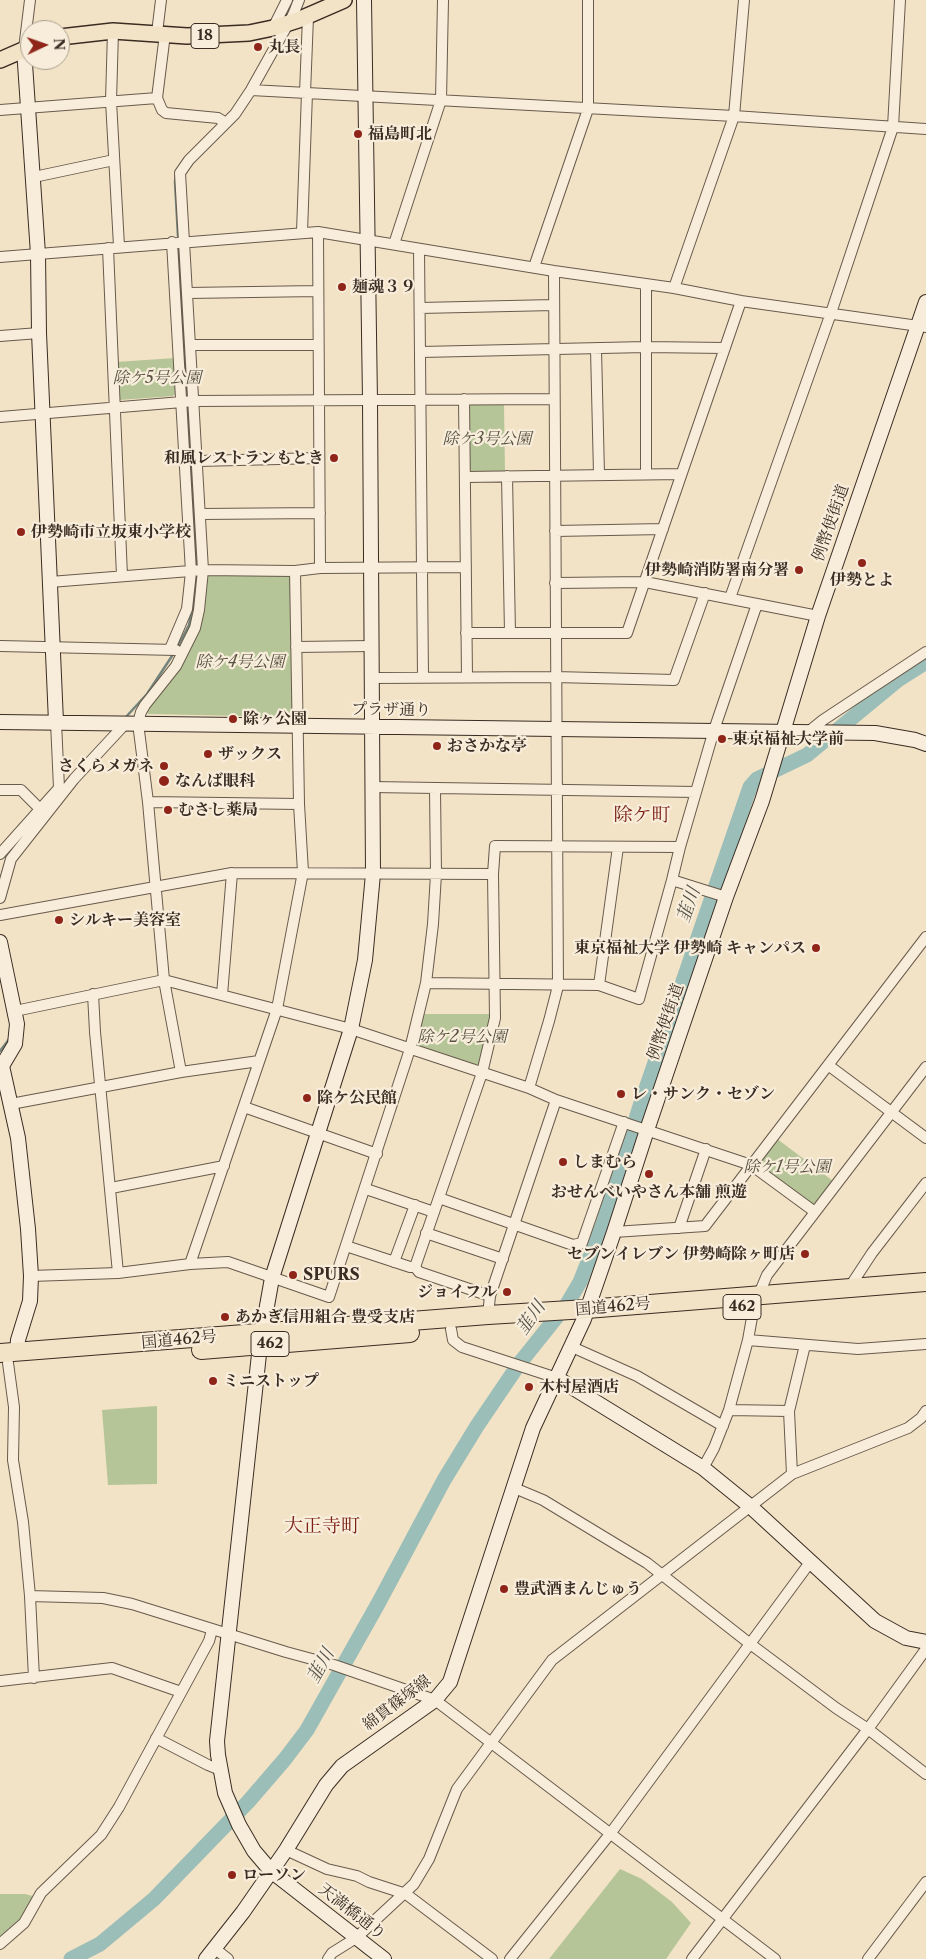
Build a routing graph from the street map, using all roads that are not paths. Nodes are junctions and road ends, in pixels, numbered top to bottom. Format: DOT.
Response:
graph roads {
  1 [pos="30,0"];
  2 [pos="161,0"];
  3 [pos="287,0"];
  4 [pos="299,0"];
  5 [pos="344,0"];
  6 [pos="364,0"];
  7 [pos="443,0"];
  8 [pos="588,0"];
  9 [pos="744,0"];
  10 [pos="900,0"];
  11 [pos="308,17"];
  12 [pos="280,26"];
  13 [pos="113,31"];
  14 [pos="161,34"];
  15 [pos="70,36"];
  16 [pos="17,50"];
  17 [pos="0,60"];
  18 [pos="251,90"];
  19 [pos="306,93"];
  20 [pos="366,96"];
  21 [pos="157,98"];
  22 [pos="441,100"];
  23 [pos="111,101"];
  24 [pos="28,108"];
  25 [pos="588,109"];
  26 [pos="0,110"];
  27 [pos="734,116"];
  28 [pos="226,123"];
  29 [pos="893,127"];
  30 [pos="926,129"];
  31 [pos="114,160"];
  32 [pos="34,177"];
  33 [pos="302,232"];
  34 [pos="318,232"];
  35 [pos="367,240"];
  36 [pos="172,242"];
  37 [pos="185,242"];
  38 [pos="394,244"];
  39 [pos="119,246"];
  40 [pos="108,248"];
  41 [pos="419,249"];
  42 [pos="38,254"];
  43 [pos="0,257"];
  44 [pos="534,267"];
  45 [pos="554,271"];
  46 [pos="646,284"];
  47 [pos="674,288"];
  48 [pos="317,291"];
  49 [pos="188,293"];
  50 [pos="741,301"];
  51 [pos="926,302"];
  52 [pos="554,305"];
  53 [pos="420,308"];
  54 [pos="830,313"];
  55 [pos="922,327"];
  56 [pos="39,333"];
  57 [pos="0,336"];
  58 [pos="190,345"];
  59 [pos="318,345"];
  60 [pos="646,347"];
  61 [pos="725,348"];
  62 [pos="596,349"];
  63 [pos="555,350"];
  64 [pos="421,352"];
  65 [pos="464,398"];
  66 [pos="420,399"];
  67 [pos="554,399"];
  68 [pos="319,400"];
  69 [pos="370,400"];
  70 [pos="194,401"];
  71 [pos="182,402"];
  72 [pos="115,408"];
  73 [pos="43,414"];
  74 [pos="0,417"];
  75 [pos="319,458"];
  76 [pos="198,461"];
  77 [pos="599,474"];
  78 [pos="646,474"];
  79 [pos="681,474"];
  80 [pos="555,475"];
  81 [pos="507,476"];
  82 [pos="466,477"];
  83 [pos="320,513"];
  84 [pos="200,514"];
  85 [pos="663,529"];
  86 [pos="555,531"];
  87 [pos="466,567"];
  88 [pos="320,568"];
  89 [pos="370,568"];
  90 [pos="422,568"];
  91 [pos="203,570"];
  92 [pos="295,571"];
  93 [pos="191,572"];
  94 [pos="122,576"];
  95 [pos="50,582"];
  96 [pos="645,582"];
  97 [pos="555,583"];
  98 [pos="705,593"];
  99 [pos="730,598"];
  100 [pos="757,604"];
  101 [pos="818,616"];
  102 [pos="466,633"];
  103 [pos="510,633"];
  104 [pos="556,633"];
  105 [pos="0,646"];
  106 [pos="372,646"];
  107 [pos="52,647"];
  108 [pos="296,647"];
  109 [pos="170,649"];
  110 [pos="184,651"];
  111 [pos="926,652"];
  112 [pos="423,677"];
  113 [pos="466,677"];
  114 [pos="555,677"];
  115 [pos="372,678"];
  116 [pos="0,722"];
  117 [pos="56,722"];
  118 [pos="132,723"];
  119 [pos="298,725"];
  120 [pos="372,728"];
  121 [pos="556,729"];
  122 [pos="714,730"];
  123 [pos="781,732"];
  124 [pos="807,733"];
  125 [pos="926,744"];
  126 [pos="372,787"];
  127 [pos="435,789"];
  128 [pos="0,790"];
  129 [pos="558,791"];
  130 [pos="696,792"];
  131 [pos="148,802"];
  132 [pos="299,804"];
  133 [pos="40,809"];
  134 [pos="557,846"];
  135 [pos="618,847"];
  136 [pos="680,847"];
  137 [pos="0,854"];
  138 [pos="303,872"];
  139 [pos="232,873"];
  140 [pos="373,874"];
  141 [pos="436,874"];
  142 [pos="493,874"];
  143 [pos="672,880"];
  144 [pos="156,886"];
  145 [pos="726,897"];
  146 [pos="0,898"];
  147 [pos="0,915"];
  148 [pos="926,937"];
  149 [pos="0,942"];
  150 [pos="164,980"];
  151 [pos="426,983"];
  152 [pos="494,984"];
  153 [pos="599,985"];
  154 [pos="558,986"];
  155 [pos="93,994"];
  156 [pos="222,995"];
  157 [pos="276,1010"];
  158 [pos="15,1011"];
  159 [pos="351,1029"];
  160 [pos="410,1049"];
  161 [pos="259,1061"];
  162 [pos="828,1064"];
  163 [pos="1,1066"];
  164 [pos="926,1067"];
  165 [pos="181,1072"];
  166 [pos="482,1073"];
  167 [pos="100,1087"];
  168 [pos="528,1088"];
  169 [pos="556,1100"];
  170 [pos="11,1104"];
  171 [pos="244,1106"];
  172 [pos="891,1112"];
  173 [pos="624,1122"];
  174 [pos="647,1130"];
  175 [pos="318,1133"];
  176 [pos="926,1138"];
  177 [pos="706,1150"];
  178 [pos="377,1154"];
  179 [pos="224,1166"];
  180 [pos="751,1166"];
  181 [pos="926,1183"];
  182 [pos="111,1188"];
  183 [pos="366,1189"];
  184 [pos="439,1198"];
  185 [pos="415,1205"];
  186 [pos="434,1212"];
  187 [pos="814,1212"];
  188 [pos="515,1223"];
  189 [pos="679,1228"];
  190 [pos="614,1232"];
  191 [pos="426,1233"];
  192 [pos="346,1246"];
  193 [pos="503,1259"];
  194 [pos="394,1262"];
  195 [pos="190,1264"];
  196 [pos="415,1267"];
  197 [pos="118,1273"];
  198 [pos="31,1276"];
  199 [pos="272,1278"];
  200 [pos="926,1282"];
  201 [pos="849,1288"];
  202 [pos="926,1293"];
  203 [pos="490,1296"];
  204 [pos="757,1300"];
  205 [pos="585,1314"];
  206 [pos="488,1315"];
  207 [pos="553,1316"];
  208 [pos="451,1330"];
  209 [pos="262,1339"];
  210 [pos="748,1340"];
  211 [pos="926,1344"];
  212 [pos="805,1345"];
  213 [pos="572,1347"];
  214 [pos="6,1358"];
  215 [pos="557,1378"];
  216 [pos="729,1410"];
  217 [pos="789,1411"];
  218 [pos="926,1411"];
  219 [pos="723,1426"];
  220 [pos="703,1468"];
  221 [pos="792,1474"];
  222 [pos="512,1487"];
  223 [pos="751,1507"];
  224 [pos="811,1561"];
  225 [pos="661,1574"];
  226 [pos="30,1596"];
  227 [pos="212,1630"];
  228 [pos="228,1635"];
  229 [pos="926,1642"];
  230 [pos="749,1643"];
  231 [pos="926,1648"];
  232 [pos="34,1678"];
  233 [pos="0,1681"];
  234 [pos="181,1692"];
  235 [pos="435,1700"];
  236 [pos="868,1729"];
  237 [pos="156,1738"];
  238 [pos="491,1744"];
  239 [pos="220,1770"];
  240 [pos="926,1774"];
  241 [pos="610,1834"];
  242 [pos="286,1850"];
  243 [pos="272,1871"];
  244 [pos="926,1882"];
  245 [pos="406,1894"];
  246 [pos="723,1918"];
  247 [pos="356,1938"];
  248 [pos="0,1944"];
  249 [pos="210,1953"];
  250 [pos="228,1959"];
  251 [pos="328,1959"];
  252 [pos="384,1959"];
  253 [pos="492,1959"];
  254 [pos="510,1959"];
  255 [pos="692,1959"];
  256 [pos="775,1959"];
  257 [pos="868,1959"];
  1 -- 16 [label="street"];
  2 -- 14 [label="street"];
  3 -- 12 [label="street"];
  4 -- 12 [label="street"];
  5 -- 11 [label="main road, 18"];
  6 -- 20 [label="street, 天満橋通り"];
  7 -- 22 [label="street"];
  8 -- 25 [label="street"];
  9 -- 27 [label="street"];
  10 -- 29 [label="street"];
  11 -- 12 [label="main road, 18"];
  11 -- 19 [label="street"];
  12 -- 14 [label="main road, 18"];
  12 -- 18 [label="street"];
  13 -- 14 [label="main road, 18"];
  13 -- 15 [label="main road, 18"];
  13 -- 23 [label="street"];
  14 -- 21 [label="street"];
  16 -- 17 [label="main road"];
  16 -- 24 [label="street"];
  18 -- 19 [label="street"];
  18 -- 28 [label="street"];
  19 -- 20 [label="street"];
  19 -- 33 [label="street"];
  20 -- 22 [label="street"];
  20 -- 35 [label="street, 天満橋通り"];
  21 -- 23 [label="street"];
  21 -- 28 [label="street"];
  22 -- 25 [label="street"];
  22 -- 38 [label="street"];
  23 -- 24 [label="street"];
  23 -- 31 [label="street"];
  24 -- 26 [label="street"];
  24 -- 32 [label="street"];
  25 -- 27 [label="street"];
  25 -- 44 [label="street"];
  27 -- 29 [label="street"];
  27 -- 47 [label="street"];
  28 -- 37 [label="street"];
  29 -- 30 [label="street"];
  29 -- 54 [label="street"];
  31 -- 32 [label="street"];
  31 -- 39 [label="street"];
  32 -- 42 [label="street"];
  33 -- 34 [label="street"];
  33 -- 37 [label="street"];
  34 -- 35 [label="street"];
  34 -- 48 [label="street"];
  35 -- 38 [label="street"];
  35 -- 69 [label="street, 天満橋通り"];
  36 -- 37 [label="street"];
  36 -- 39 [label="street"];
  36 -- 71 [label="street"];
  37 -- 49 [label="street"];
  38 -- 41 [label="street"];
  39 -- 40 [label="street"];
  40 -- 42 [label="street"];
  40 -- 72 [label="street"];
  41 -- 44 [label="street"];
  41 -- 53 [label="street"];
  42 -- 43 [label="street"];
  42 -- 56 [label="street"];
  44 -- 45 [label="street"];
  45 -- 46 [label="street"];
  45 -- 52 [label="street"];
  46 -- 47 [label="street"];
  46 -- 60 [label="street"];
  47 -- 50 [label="street"];
  48 -- 49 [label="street"];
  48 -- 59 [label="street"];
  49 -- 58 [label="street"];
  50 -- 54 [label="street"];
  50 -- 61 [label="street"];
  51 -- 55 [label="street, 例幣使街道"];
  52 -- 53 [label="street"];
  52 -- 63 [label="street"];
  53 -- 64 [label="street"];
  54 -- 55 [label="street"];
  54 -- 99 [label="street"];
  55 -- 101 [label="street, 例幣使街道"];
  56 -- 57 [label="street"];
  56 -- 73 [label="street"];
  58 -- 59 [label="street"];
  58 -- 70 [label="street"];
  59 -- 68 [label="street"];
  60 -- 61 [label="street"];
  60 -- 62 [label="street"];
  60 -- 78 [label="street"];
  61 -- 79 [label="street"];
  62 -- 63 [label="street"];
  62 -- 77 [label="street"];
  63 -- 64 [label="street"];
  63 -- 67 [label="street"];
  64 -- 66 [label="street"];
  65 -- 66 [label="street"];
  65 -- 67 [label="street"];
  65 -- 82 [label="street"];
  66 -- 69 [label="street"];
  66 -- 90 [label="street"];
  67 -- 80 [label="street"];
  68 -- 69 [label="street"];
  68 -- 70 [label="street"];
  68 -- 75 [label="street"];
  69 -- 89 [label="street, 天満橋通り"];
  70 -- 71 [label="street"];
  70 -- 76 [label="street"];
  71 -- 72 [label="street"];
  71 -- 93 [label="street"];
  72 -- 73 [label="street"];
  72 -- 94 [label="street"];
  73 -- 74 [label="street"];
  73 -- 95 [label="street"];
  75 -- 76 [label="street"];
  75 -- 83 [label="street"];
  76 -- 84 [label="street"];
  77 -- 78 [label="street"];
  77 -- 80 [label="street"];
  78 -- 79 [label="street"];
  79 -- 85 [label="street"];
  80 -- 81 [label="street"];
  80 -- 86 [label="street"];
  81 -- 82 [label="street"];
  81 -- 103 [label="street"];
  82 -- 87 [label="street"];
  83 -- 84 [label="street"];
  83 -- 88 [label="street"];
  84 -- 91 [label="street"];
  85 -- 86 [label="street"];
  85 -- 96 [label="street"];
  86 -- 97 [label="street"];
  87 -- 90 [label="street"];
  87 -- 102 [label="street"];
  88 -- 89 [label="street"];
  88 -- 92 [label="street"];
  89 -- 90 [label="street"];
  89 -- 106 [label="street, 天満橋通り"];
  90 -- 112 [label="street"];
  91 -- 92 [label="street"];
  91 -- 93 [label="street"];
  91 -- 110 [label="street"];
  92 -- 108 [label="street"];
  93 -- 94 [label="street"];
  93 -- 109 [label="street"];
  94 -- 95 [label="street"];
  95 -- 107 [label="street"];
  96 -- 97 [label="street"];
  96 -- 98 [label="street"];
  96 -- 104 [label="street"];
  97 -- 104 [label="street"];
  98 -- 99 [label="street"];
  98 -- 114 [label="street"];
  99 -- 100 [label="street"];
  100 -- 101 [label="street"];
  100 -- 122 [label="street"];
  101 -- 123 [label="street, 例幣使街道"];
  102 -- 103 [label="street"];
  102 -- 113 [label="street"];
  103 -- 104 [label="street"];
  104 -- 114 [label="street"];
  105 -- 107 [label="street"];
  106 -- 108 [label="street"];
  106 -- 115 [label="street, 天満橋通り"];
  107 -- 109 [label="street"];
  107 -- 117 [label="street"];
  108 -- 119 [label="street"];
  109 -- 110 [label="street"];
  110 -- 118 [label="street"];
  111 -- 124 [label="street"];
  112 -- 113 [label="street"];
  112 -- 115 [label="street"];
  113 -- 114 [label="street"];
  114 -- 121 [label="street"];
  115 -- 120 [label="street, 天満橋通り"];
  116 -- 117 [label="street, プラザ通り"];
  117 -- 118 [label="street, プラザ通り"];
  117 -- 133 [label="street"];
  118 -- 119 [label="street, プラザ通り"];
  118 -- 131 [label="street"];
  118 -- 146 [label="street"];
  119 -- 120 [label="street, プラザ通り"];
  119 -- 132 [label="street"];
  120 -- 121 [label="street, プラザ通り"];
  120 -- 126 [label="street, 天満橋通り"];
  121 -- 122 [label="street, プラザ通り"];
  121 -- 129 [label="street"];
  122 -- 123 [label="street, プラザ通り"];
  122 -- 130 [label="street"];
  123 -- 124 [label="street, プラザ通り"];
  123 -- 145 [label="street, 例幣使街道"];
  124 -- 125 [label="street, プラザ通り"];
  126 -- 127 [label="street"];
  126 -- 140 [label="street, 天満橋通り"];
  127 -- 129 [label="street"];
  127 -- 141 [label="street"];
  128 -- 133 [label="street"];
  129 -- 130 [label="street"];
  129 -- 134 [label="street"];
  130 -- 136 [label="street"];
  131 -- 132 [label="street"];
  131 -- 144 [label="street"];
  132 -- 138 [label="street"];
  133 -- 137 [label="street"];
  134 -- 135 [label="street"];
  134 -- 142 [label="street"];
  134 -- 154 [label="street"];
  135 -- 136 [label="street"];
  135 -- 153 [label="street"];
  136 -- 143 [label="street"];
  138 -- 139 [label="street"];
  138 -- 140 [label="street"];
  138 -- 157 [label="street"];
  139 -- 144 [label="street"];
  139 -- 156 [label="street"];
  140 -- 141 [label="street"];
  140 -- 159 [label="street, 天満橋通り"];
  141 -- 142 [label="street"];
  141 -- 151 [label="street"];
  142 -- 152 [label="street"];
  143 -- 145 [label="street"];
  143 -- 153 [label="street"];
  144 -- 147 [label="street"];
  144 -- 150 [label="street"];
  145 -- 174 [label="street, 例幣使街道"];
  148 -- 162 [label="street"];
  149 -- 158 [label="street"];
  150 -- 155 [label="street"];
  150 -- 156 [label="street"];
  150 -- 165 [label="street"];
  151 -- 152 [label="street"];
  151 -- 160 [label="street"];
  152 -- 154 [label="street"];
  152 -- 166 [label="street"];
  153 -- 154 [label="street"];
  154 -- 168 [label="street"];
  155 -- 158 [label="street"];
  155 -- 167 [label="street"];
  156 -- 157 [label="street"];
  157 -- 159 [label="street"];
  157 -- 161 [label="street"];
  158 -- 163 [label="street"];
  159 -- 160 [label="street"];
  159 -- 175 [label="street, 天満橋通り"];
  160 -- 166 [label="street"];
  160 -- 178 [label="street"];
  161 -- 165 [label="street"];
  161 -- 171 [label="street"];
  162 -- 172 [label="street"];
  162 -- 180 [label="street"];
  163 -- 170 [label="street"];
  164 -- 172 [label="street"];
  165 -- 167 [label="street"];
  166 -- 168 [label="street"];
  166 -- 184 [label="street"];
  167 -- 170 [label="street"];
  167 -- 182 [label="street"];
  168 -- 169 [label="street"];
  169 -- 173 [label="street"];
  169 -- 188 [label="street"];
  170 -- 198 [label="street"];
  171 -- 175 [label="street"];
  171 -- 179 [label="street"];
  172 -- 176 [label="street"];
  172 -- 187 [label="street"];
  173 -- 174 [label="street"];
  173 -- 188 [label="street"];
  174 -- 177 [label="street"];
  174 -- 190 [label="street, 例幣使街道"];
  175 -- 178 [label="street"];
  175 -- 199 [label="street, 天満橋通り"];
  177 -- 180 [label="street"];
  177 -- 189 [label="street"];
  178 -- 183 [label="street"];
  179 -- 182 [label="street"];
  179 -- 195 [label="street"];
  180 -- 187 [label="street"];
  180 -- 189 [label="street"];
  181 -- 201 [label="street"];
  182 -- 197 [label="street"];
  183 -- 185 [label="street"];
  183 -- 192 [label="street"];
  184 -- 186 [label="street"];
  184 -- 188 [label="street"];
  185 -- 186 [label="street"];
  185 -- 194 [label="street"];
  186 -- 191 [label="street"];
  187 -- 204 [label="street"];
  188 -- 193 [label="street"];
  189 -- 190 [label="street"];
  190 -- 205 [label="street, 例幣使街道"];
  191 -- 193 [label="street"];
  191 -- 196 [label="street"];
  192 -- 194 [label="street"];
  192 -- 199 [label="street"];
  193 -- 203 [label="street"];
  194 -- 196 [label="street"];
  195 -- 197 [label="street"];
  195 -- 199 [label="street"];
  196 -- 203 [label="street"];
  197 -- 198 [label="street"];
  198 -- 214 [label="street"];
  199 -- 209 [label="street, 天満橋通り"];
  200 -- 201 [label="highway, 国道462号 / 462"];
  201 -- 204 [label="highway, 国道462号 / 462"];
  202 -- 204 [label="highway, 国道462号 / 462"];
  203 -- 206 [label="street"];
  204 -- 205 [label="highway, 国道462号 / 462"];
  204 -- 210 [label="street"];
  205 -- 207 [label="highway, 国道462号 / 462"];
  205 -- 213 [label="street, 例幣使街道"];
  206 -- 207 [label="highway, 国道462号 / 462"];
  206 -- 209 [label="highway, 国道462号 / 462"];
  207 -- 208 [label="highway, 国道462号 / 462"];
  208 -- 209 [label="highway, 国道462号 / 462"];
  208 -- 215 [label="street"];
  209 -- 214 [label="highway, 国道462号 / 462"];
  209 -- 228 [label="street, 天満橋通り"];
  210 -- 212 [label="street"];
  210 -- 216 [label="street"];
  211 -- 212 [label="street"];
  212 -- 217 [label="street"];
  213 -- 215 [label="street, 例幣使街道"];
  213 -- 219 [label="street"];
  214 -- 226 [label="street"];
  215 -- 220 [label="street"];
  215 -- 222 [label="street, 綿貫篠塚線"];
  216 -- 217 [label="street"];
  216 -- 219 [label="street"];
  217 -- 221 [label="street"];
  218 -- 221 [label="street"];
  219 -- 220 [label="street"];
  220 -- 223 [label="street"];
  221 -- 223 [label="street"];
  222 -- 225 [label="street"];
  222 -- 235 [label="street, 綿貫篠塚線"];
  223 -- 224 [label="street"];
  223 -- 225 [label="street"];
  224 -- 229 [label="street"];
  224 -- 230 [label="street"];
  225 -- 230 [label="street"];
  225 -- 238 [label="street"];
  226 -- 227 [label="street"];
  226 -- 232 [label="street"];
  227 -- 228 [label="street"];
  227 -- 234 [label="street"];
  228 -- 235 [label="street"];
  228 -- 239 [label="street, 天満橋通り"];
  230 -- 236 [label="street"];
  230 -- 241 [label="street"];
  231 -- 236 [label="street"];
  232 -- 233 [label="street"];
  232 -- 234 [label="street"];
  234 -- 237 [label="street"];
  235 -- 238 [label="street"];
  235 -- 242 [label="street, 綿貫篠塚線"];
  236 -- 240 [label="street"];
  236 -- 246 [label="street"];
  237 -- 239 [label="street"];
  237 -- 248 [label="street"];
  238 -- 241 [label="street"];
  238 -- 245 [label="street"];
  239 -- 243 [label="street, 天満橋通り"];
  241 -- 246 [label="street"];
  241 -- 254 [label="street"];
  242 -- 243 [label="street, 綿貫篠塚線"];
  242 -- 245 [label="street"];
  243 -- 247 [label="street, 天満橋通り"];
  243 -- 249 [label="street, 綿貫篠塚線"];
  244 -- 257 [label="street"];
  245 -- 247 [label="street"];
  245 -- 253 [label="street"];
  246 -- 255 [label="street"];
  246 -- 256 [label="street"];
  247 -- 251 [label="street"];
  247 -- 252 [label="street, 天満橋通り"];
  249 -- 250 [label="street"];
}
